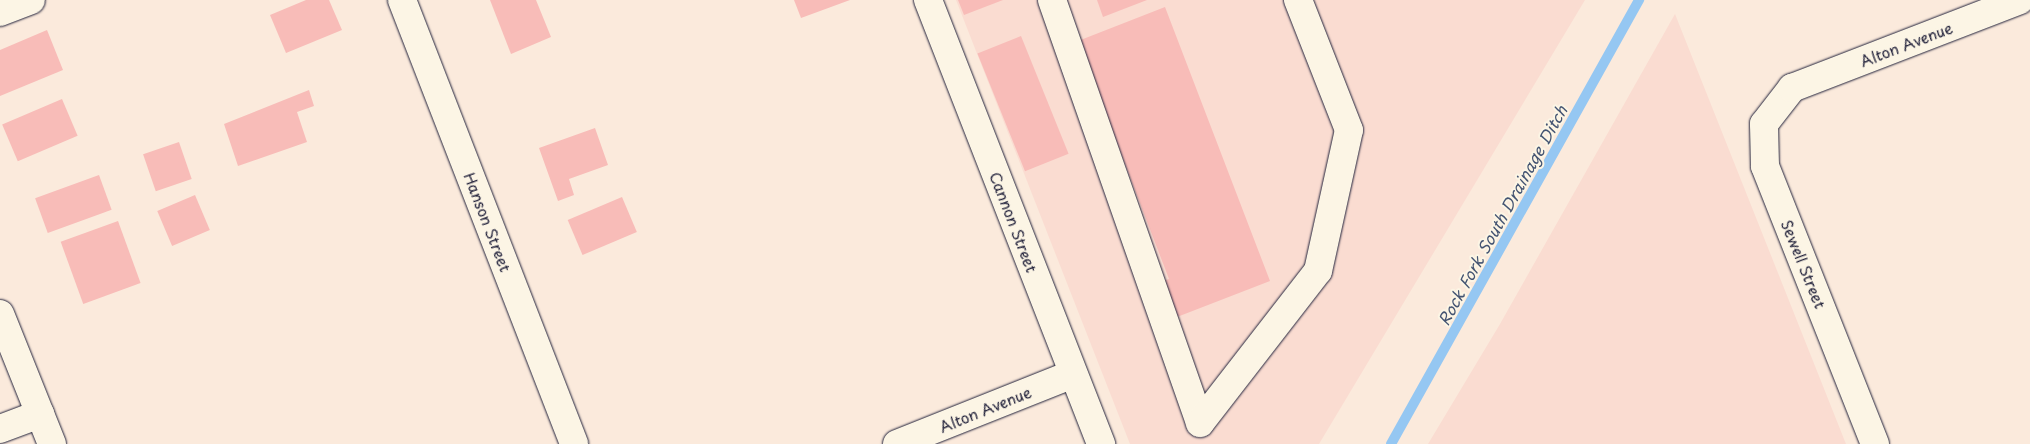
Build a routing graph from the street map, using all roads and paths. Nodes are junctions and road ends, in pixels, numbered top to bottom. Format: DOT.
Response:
graph roads {
  1 [pos="31,0"];
  2 [pos="402,0"];
  3 [pos="928,0"];
  4 [pos="1052,0"];
  5 [pos="1298,0"];
  6 [pos="2020,0"];
  7 [pos="0,12"];
  8 [pos="1792,88"];
  9 [pos="0,314"];
  10 [pos="1073,374"];
  11 [pos="40,414"];
  12 [pos="0,429"];
  13 [pos="52,444"];
  14 [pos="574,444"];
  15 [pos="897,444"];
  16 [pos="1101,444"];
  17 [pos="1875,444"];
  1 -- 7 [label="street"];
  2 -- 14 [label="street, Hanson Street"];
  3 -- 10 [label="street, Cannon Street"];
  4 -- 5 [label="street"];
  6 -- 8 [label="street, Alton Avenue"];
  8 -- 17 [label="street, Sewell Street"];
  9 -- 11 [label="street"];
  10 -- 15 [label="street, Alton Avenue"];
  10 -- 16 [label="street, Cannon Street"];
  11 -- 12 [label="street"];
  11 -- 13 [label="street"];
}
